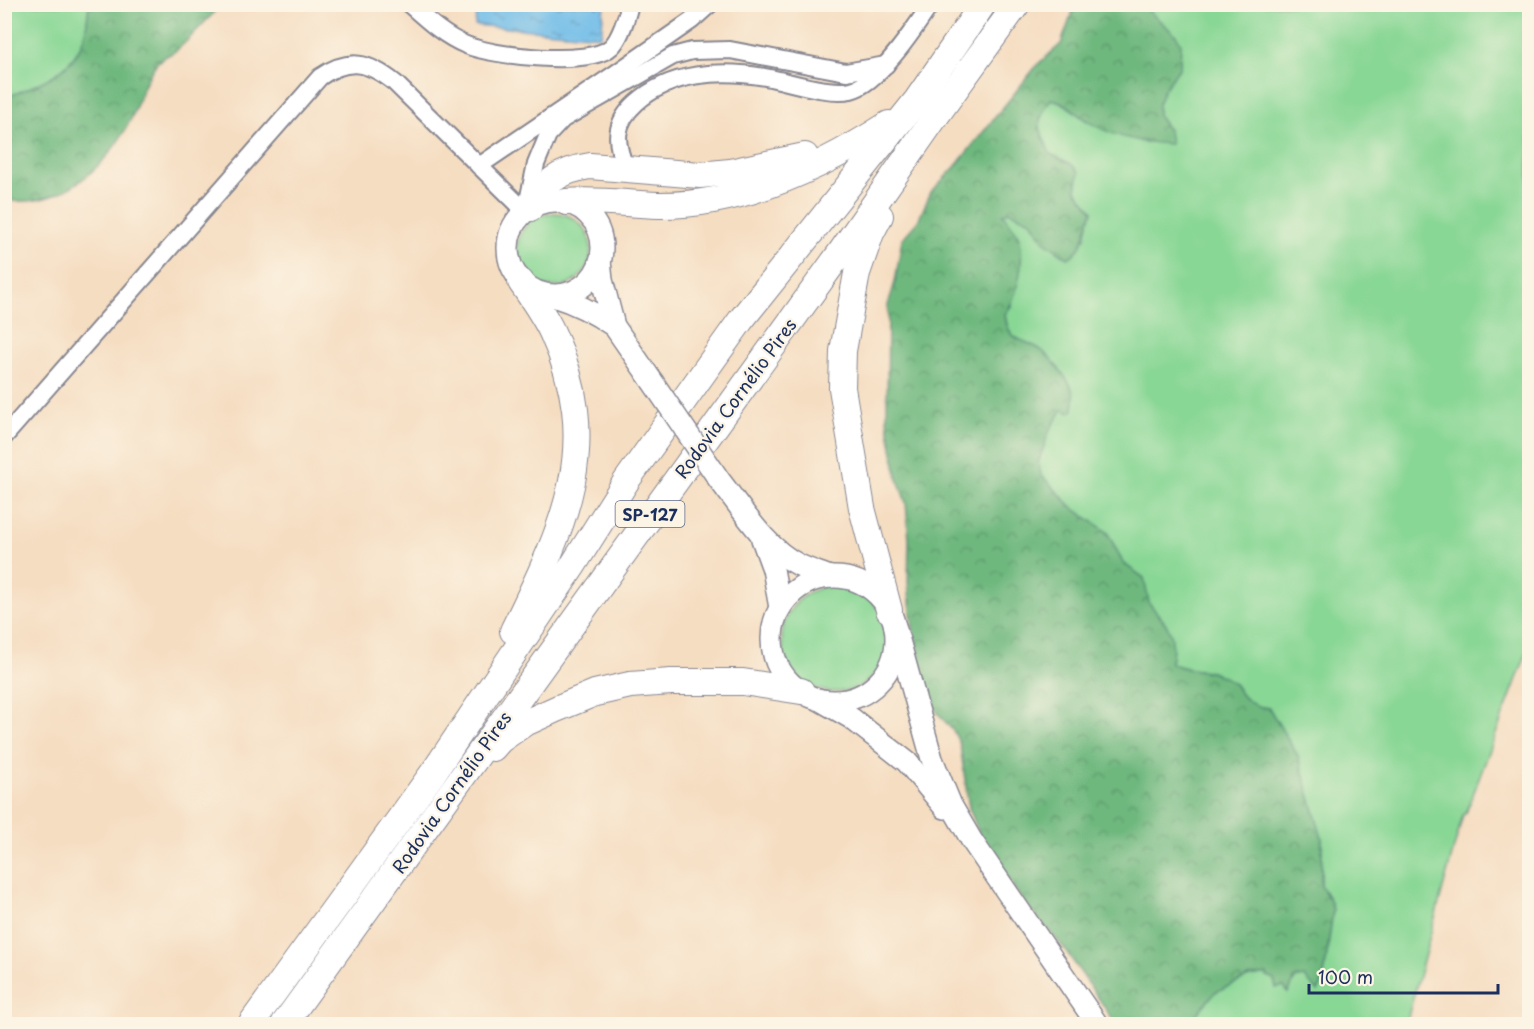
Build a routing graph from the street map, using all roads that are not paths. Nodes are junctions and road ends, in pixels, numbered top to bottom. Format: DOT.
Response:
graph roads {
  1 [pos="410,4"];
  2 [pos="630,4"];
  3 [pos="710,4"];
  4 [pos="931,4"];
  5 [pos="984,4"];
  6 [pos="1017,4"];
  7 [pos="612,46"];
  8 [pos="715,51"];
  9 [pos="627,65"];
  10 [pos="886,65"];
  11 [pos="714,74"];
  12 [pos="917,100"];
  13 [pos="560,116"];
  14 [pos="933,120"];
  15 [pos="866,139"];
  16 [pos="479,166"];
  17 [pos="626,169"];
  18 [pos="566,202"];
  19 [pos="527,209"];
  20 [pos="600,261"];
  21 [pos="521,282"];
  22 [pos="551,295"];
  23 [pos="614,326"];
  24 [pos="4,437"];
  25 [pos="760,533"];
  26 [pos="830,577"];
  27 [pos="780,608"];
  28 [pos="892,618"];
  29 [pos="809,695"];
  30 [pos="470,717"];
  31 [pos="446,799"];
  32 [pos="972,841"];
  33 [pos="251,1024"];
  34 [pos="284,1024"];
  35 [pos="1097,1024"];
  1 -- 7 [label="street"];
  2 -- 7 [label="street"];
  3 -- 9 [label="street"];
  4 -- 10 [label="street"];
  5 -- 12 [label="highway, Rodovia Cornélio Pires / SP-127"];
  6 -- 14 [label="highway, Rodovia Cornélio Pires / SP-127"];
  7 -- 9 [label="street"];
  8 -- 10 [label="street"];
  8 -- 11 [label="street"];
  8 -- 13 [label="street"];
  9 -- 13 [label="street"];
  10 -- 11 [label="street"];
  11 -- 17 [label="street"];
  12 -- 15 [label="highway"];
  12 -- 30 [label="highway, Rodovia Cornélio Pires / SP-127"];
  13 -- 16 [label="street"];
  13 -- 19 [label="street"];
  14 -- 28 [label="highway"];
  14 -- 31 [label="highway, Rodovia Cornélio Pires / SP-127"];
  15 -- 17 [label="highway"];
  15 -- 18 [label="highway"];
  16 -- 19 [label="street"];
  16 -- 24 [label="street"];
  17 -- 19 [label="highway"];
  18 -- 19 [label="main road"];
  18 -- 20 [label="main road"];
  19 -- 21 [label="main road"];
  20 -- 22 [label="main road"];
  20 -- 23 [label="main road"];
  21 -- 22 [label="main road"];
  21 -- 30 [label="highway"];
  22 -- 23 [label="main road"];
  23 -- 25 [label="main road, bridge"];
  25 -- 26 [label="main road"];
  25 -- 27 [label="main road"];
  26 -- 27 [label="main road"];
  26 -- 28 [label="main road"];
  27 -- 29 [label="main road"];
  28 -- 29 [label="main road"];
  28 -- 32 [label="main road"];
  29 -- 31 [label="highway"];
  29 -- 32 [label="main road"];
  30 -- 33 [label="highway, Rodovia Cornélio Pires / SP-127"];
  31 -- 34 [label="highway, Rodovia Cornélio Pires / SP-127"];
  32 -- 35 [label="main road"];
}
